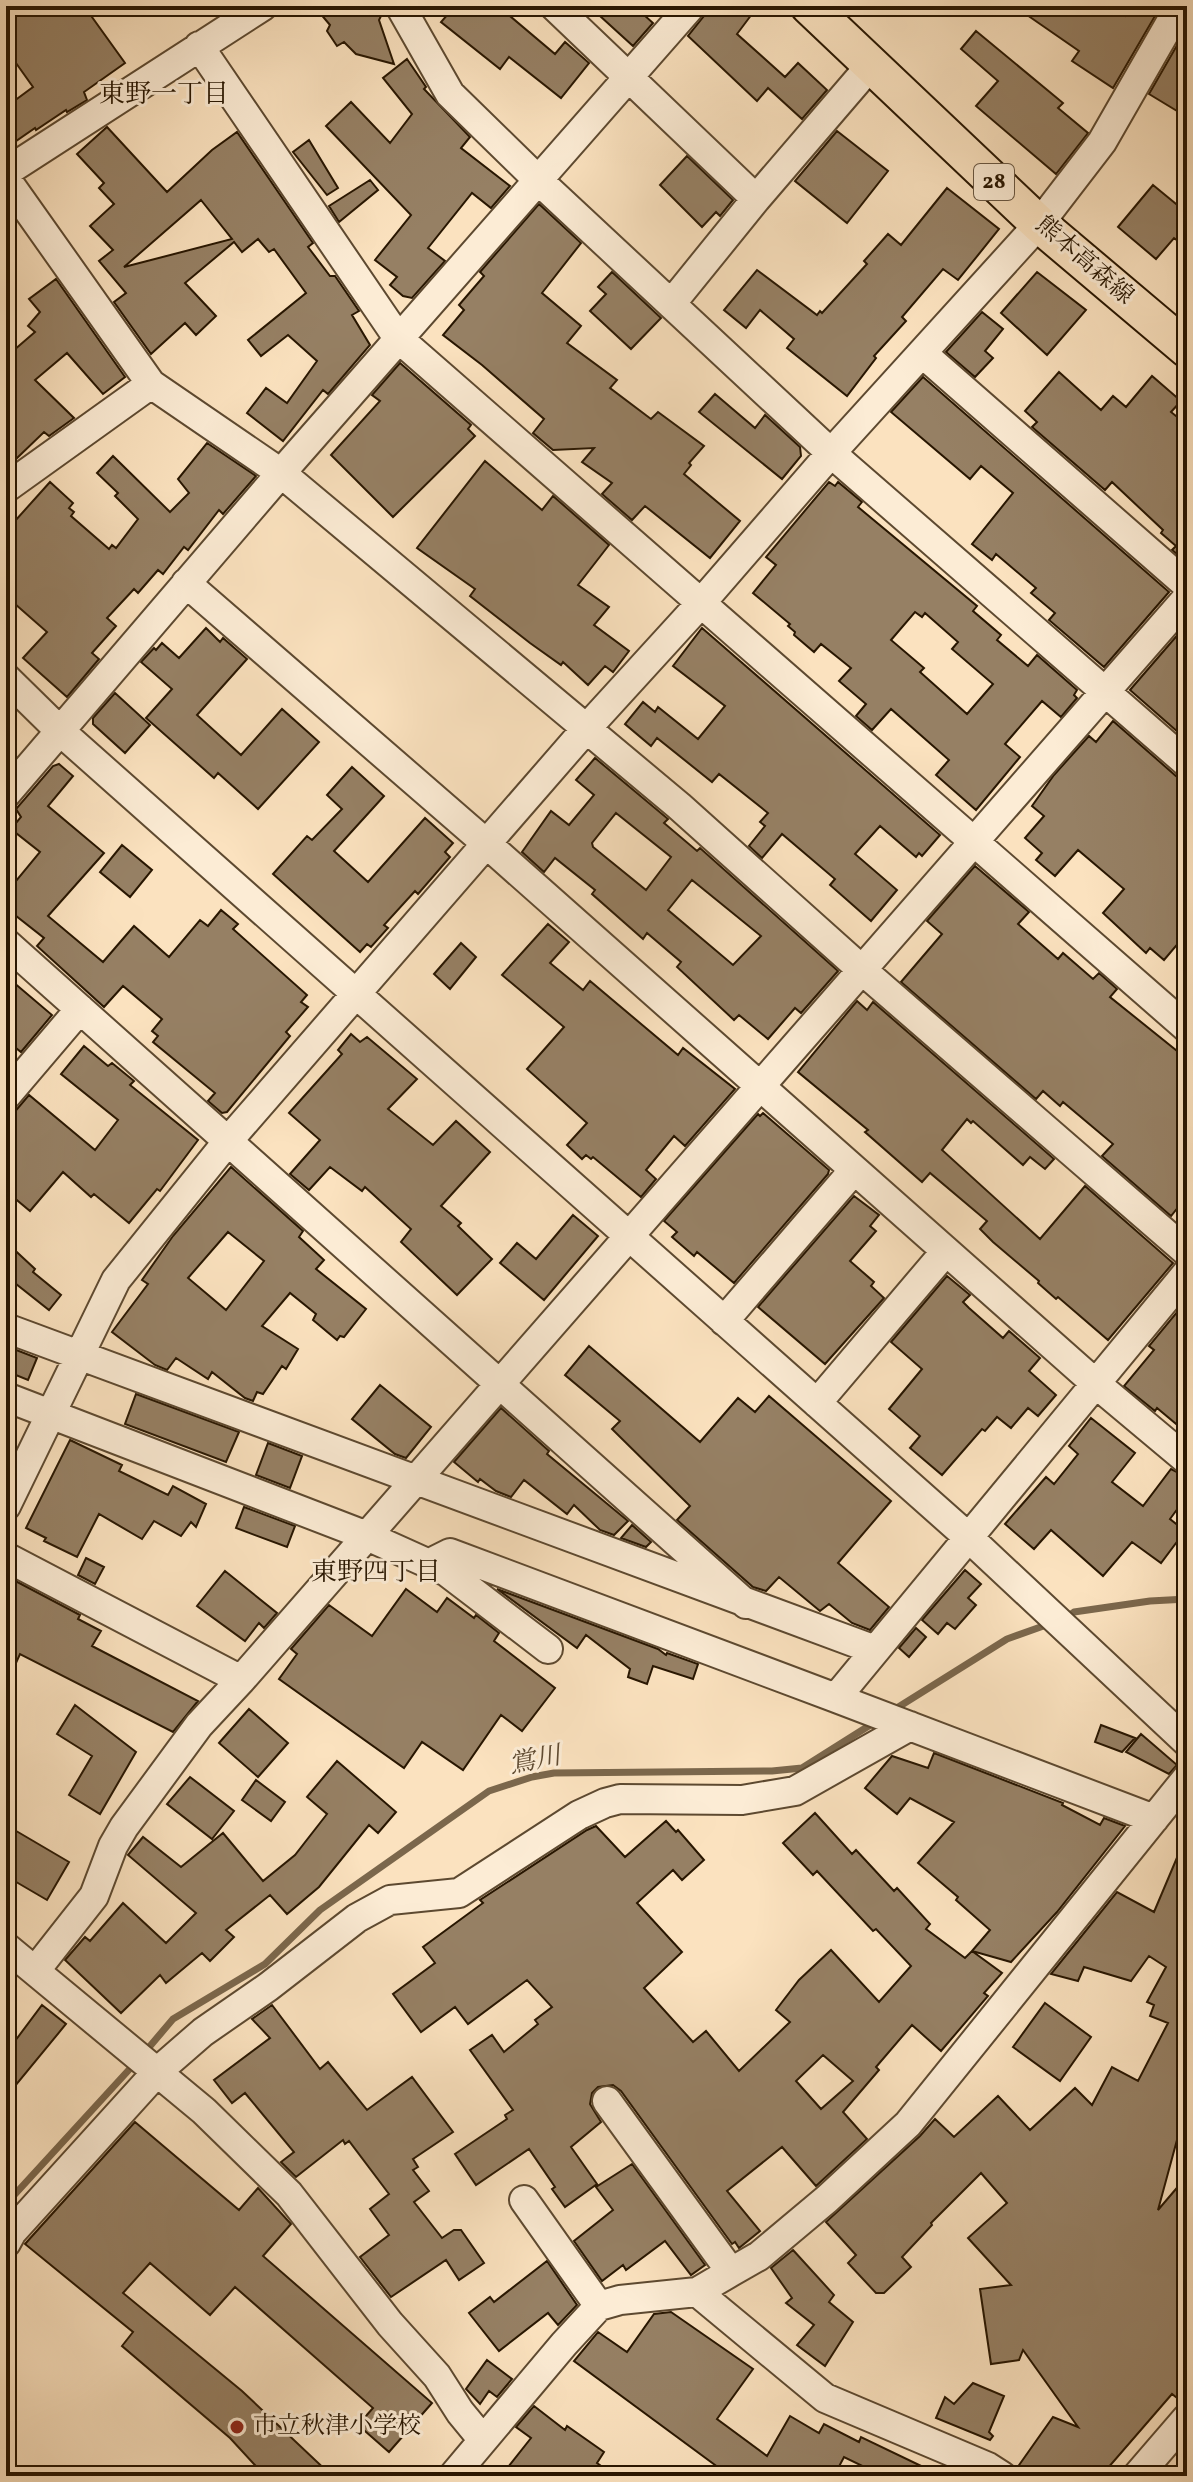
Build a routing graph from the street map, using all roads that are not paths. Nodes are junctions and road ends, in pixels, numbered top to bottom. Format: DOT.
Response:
graph roads {
  1 [pos="263,6"];
  2 [pos="400,6"];
  3 [pos="554,6"];
  4 [pos="691,6"];
  5 [pos="809,6"];
  6 [pos="1180,6"];
  7 [pos="199,46"];
  8 [pos="871,65"];
  9 [pos="628,77"];
  10 [pos="6,172"];
  11 [pos="6,179"];
  12 [pos="538,180"];
  13 [pos="756,199"];
  14 [pos="1039,224"];
  15 [pos="671,304"];
  16 [pos="398,338"];
  17 [pos="1187,349"];
  18 [pos="922,353"];
  19 [pos="151,384"];
  20 [pos="831,453"];
  21 [pos="281,473"];
  22 [pos="6,488"];
  23 [pos="186,583"];
  24 [pos="1187,585"];
  25 [pos="1187,598"];
  26 [pos="701,603"];
  27 [pos="6,678"];
  28 [pos="1107,693"];
  29 [pos="586,729"];
  30 [pos="60,731"];
  31 [pos="1187,763"];
  32 [pos="6,794"];
  33 [pos="973,843"];
  34 [pos="488,845"];
  35 [pos="6,943"];
  36 [pos="862,970"];
  37 [pos="358,993"];
  38 [pos="80,1009"];
  39 [pos="1187,1028"];
  40 [pos="761,1088"];
  41 [pos="6,1096"];
  42 [pos="228,1141"];
  43 [pos="854,1170"];
  44 [pos="629,1237"];
  45 [pos="946,1251"];
  46 [pos="1187,1252"];
  47 [pos="1187,1273"];
  48 [pos="724,1321"];
  49 [pos="6,1328"];
  50 [pos="79,1356"];
  51 [pos="1095,1383"];
  52 [pos="499,1386"];
  53 [pos="6,1397"];
  54 [pos="817,1403"];
  55 [pos="51,1415"];
  56 [pos="1187,1460"];
  57 [pos="416,1480"];
  58 [pos="6,1506"];
  59 [pos="367,1536"];
  60 [pos="968,1537"];
  61 [pos="6,1557"];
  62 [pos="428,1564"];
  63 [pos="746,1604"];
  64 [pos="548,1649"];
  65 [pos="875,1650"];
  66 [pos="241,1680"];
  67 [pos="836,1698"];
  68 [pos="910,1726"];
  69 [pos="1187,1742"];
  70 [pos="1187,1778"];
  71 [pos="1154,1819"];
  72 [pos="6,1947"];
  73 [pos="35,1971"];
  74 [pos="155,2070"];
  75 [pos="607,2101"];
  76 [pos="524,2200"];
  77 [pos="6,2243"];
  78 [pos="731,2272"];
  79 [pos="697,2292"];
  80 [pos="599,2306"];
  81 [pos="1187,2418"];
  82 [pos="483,2440"];
  83 [pos="453,2476"];
  84 [pos="1002,2476"];
  85 [pos="1137,2476"];
  1 -- 7 [label="street"];
  2 -- 12 [label="street"];
  3 -- 9 [label="street"];
  4 -- 9 [label="street"];
  5 -- 8 [label="main road, 熊本高森線 / 28"];
  6 -- 14 [label="street"];
  7 -- 10 [label="street"];
  7 -- 16 [label="street"];
  8 -- 13 [label="street"];
  8 -- 14 [label="main road, 熊本高森線 / 28"];
  9 -- 12 [label="street"];
  9 -- 13 [label="street"];
  11 -- 19 [label="street"];
  12 -- 15 [label="street"];
  12 -- 16 [label="street"];
  13 -- 15 [label="street"];
  14 -- 17 [label="main road, 熊本高森線 / 28"];
  14 -- 18 [label="street"];
  15 -- 20 [label="street"];
  16 -- 21 [label="street"];
  16 -- 26 [label="street"];
  18 -- 20 [label="street"];
  18 -- 24 [label="street"];
  19 -- 21 [label="street"];
  19 -- 22 [label="street"];
  20 -- 26 [label="street"];
  20 -- 28 [label="street"];
  21 -- 23 [label="street"];
  21 -- 29 [label="street"];
  23 -- 30 [label="street"];
  23 -- 34 [label="street"];
  25 -- 28 [label="street"];
  26 -- 29 [label="street"];
  26 -- 33 [label="street"];
  27 -- 30 [label="street"];
  28 -- 31 [label="street"];
  28 -- 33 [label="street"];
  29 -- 34 [label="street"];
  29 -- 36 [label="street"];
  30 -- 32 [label="street"];
  30 -- 37 [label="street"];
  33 -- 36 [label="street"];
  33 -- 39 [label="street"];
  34 -- 37 [label="street"];
  34 -- 40 [label="street"];
  35 -- 38 [label="street"];
  36 -- 40 [label="street"];
  36 -- 46 [label="street"];
  37 -- 42 [label="street"];
  37 -- 44 [label="street"];
  38 -- 41 [label="street"];
  38 -- 42 [label="street"];
  40 -- 43 [label="street"];
  40 -- 44 [label="street"];
  42 -- 50 [label="street"];
  42 -- 52 [label="street"];
  43 -- 45 [label="street"];
  43 -- 48 [label="street"];
  44 -- 48 [label="street"];
  44 -- 52 [label="street"];
  45 -- 51 [label="street"];
  45 -- 54 [label="street"];
  47 -- 51 [label="street"];
  48 -- 54 [label="street"];
  49 -- 50 [label="street"];
  50 -- 55 [label="street"];
  50 -- 57 [label="street"];
  51 -- 56 [label="street"];
  51 -- 60 [label="street"];
  52 -- 57 [label="street"];
  52 -- 63 [label="street"];
  53 -- 55 [label="street"];
  54 -- 60 [label="street"];
  55 -- 58 [label="street"];
  55 -- 59 [label="street"];
  57 -- 59 [label="street"];
  57 -- 63 [label="street"];
  59 -- 62 [label="street"];
  59 -- 66 [label="street"];
  60 -- 65 [label="street"];
  60 -- 69 [label="street"];
  61 -- 66 [label="street"];
  62 -- 64 [label="street"];
  62 -- 67 [label="street"];
  63 -- 65 [label="street"];
  65 -- 67 [label="street"];
  66 -- 73 [label="street"];
  67 -- 68 [label="street"];
  68 -- 71 [label="street"];
  68 -- 74 [label="street"];
  70 -- 71 [label="street"];
  71 -- 78 [label="street"];
  72 -- 73 [label="street"];
  73 -- 74 [label="street"];
  74 -- 77 [label="street"];
  74 -- 82 [label="street"];
  75 -- 78 [label="street"];
  76 -- 80 [label="street"];
  78 -- 79 [label="street"];
  79 -- 80 [label="street"];
  79 -- 84 [label="street"];
  80 -- 82 [label="street"];
  81 -- 85 [label="street"];
  82 -- 83 [label="street"];
}
